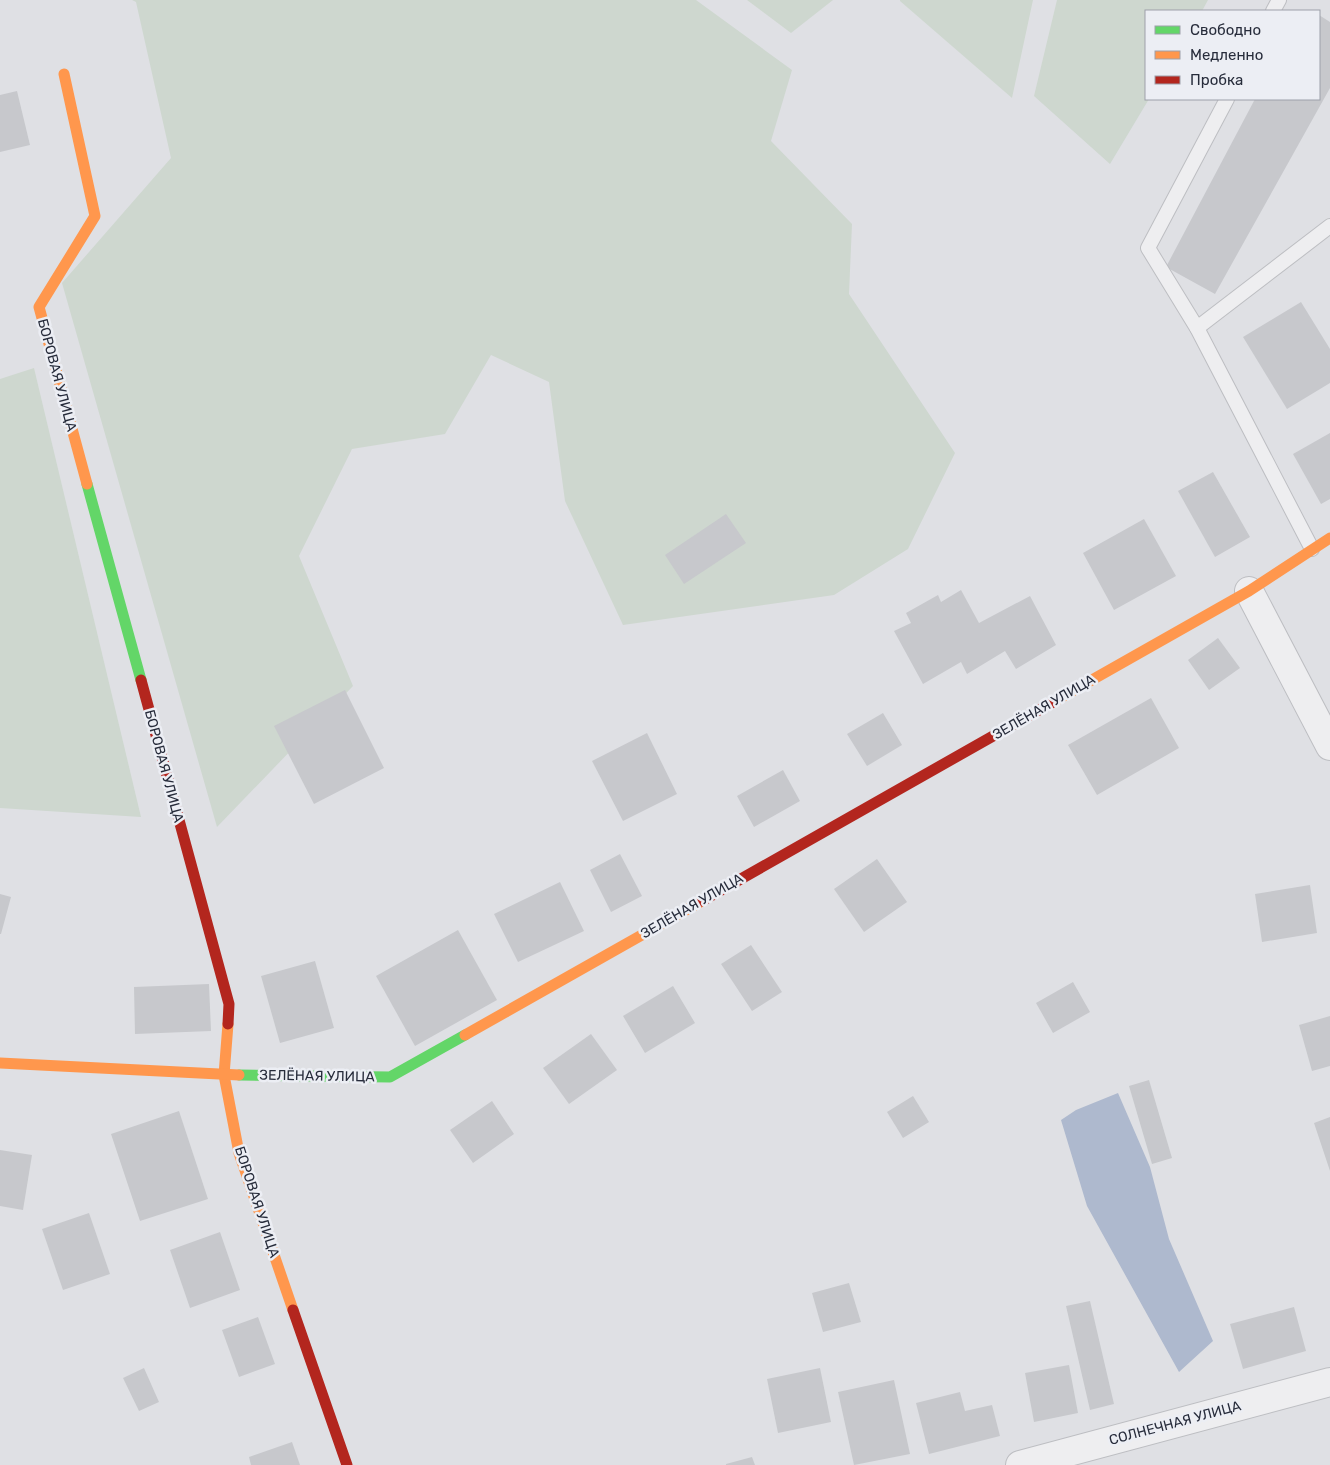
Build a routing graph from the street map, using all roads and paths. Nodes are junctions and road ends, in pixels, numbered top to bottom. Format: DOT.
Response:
graph roads {
  1 [pos="64,74"];
  2 [pos="1226,100"];
  3 [pos="1330,226"];
  4 [pos="1197,328"];
  5 [pos="1330,538"];
  6 [pos="1312,550"];
  7 [pos="1249,591"];
  8 [pos="1330,746"];
  9 [pos="0,1063"];
  10 [pos="224,1075"];
  11 [pos="1330,1382"];
  12 [pos="347,1465"];
  13 [pos="1020,1465"];
  1 -- 10 [label="street, БОРОВАЯ УЛИЦА"];
  2 -- 4 [label="lane"];
  3 -- 4 [label="lane"];
  4 -- 6 [label="lane"];
  5 -- 6 [label="street, ЗЕЛЁНАЯ УЛИЦА"];
  6 -- 7 [label="street, ЗЕЛЁНАЯ УЛИЦА"];
  7 -- 8 [label="street"];
  7 -- 10 [label="street, ЗЕЛЁНАЯ УЛИЦА"];
  9 -- 10 [label="street, ЗЕЛЁНАЯ УЛИЦА"];
  10 -- 12 [label="street, БОРОВАЯ УЛИЦА"];
  11 -- 13 [label="street, СОЛНЕЧНАЯ УЛИЦА"];
}
